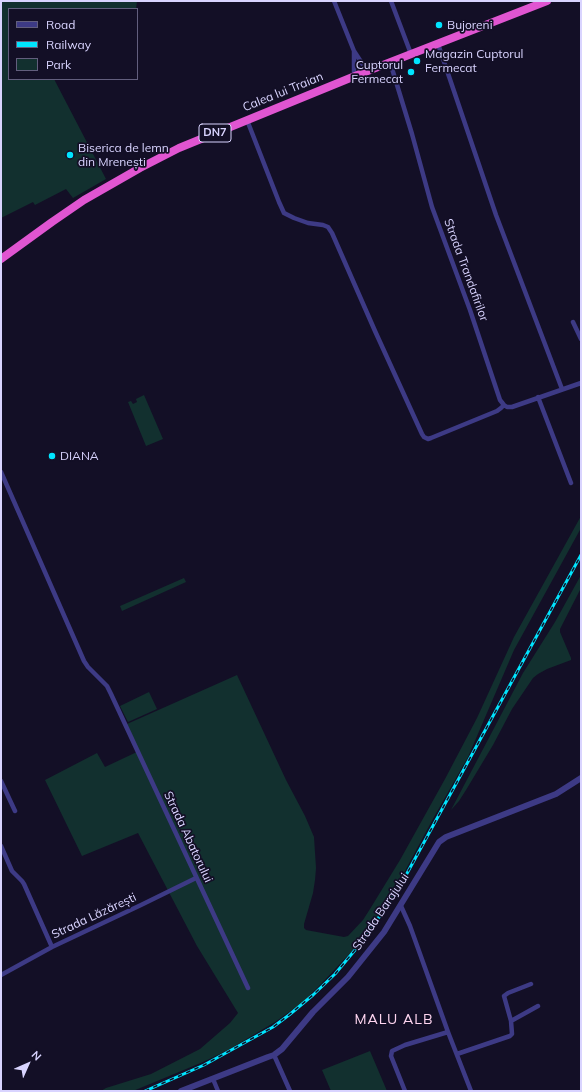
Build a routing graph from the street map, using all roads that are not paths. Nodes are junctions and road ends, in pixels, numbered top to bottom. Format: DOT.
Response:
graph roads {
  1 [pos="334,1"];
  2 [pos="391,1"];
  3 [pos="547,1"];
  4 [pos="438,44"];
  5 [pos="354,51"];
  6 [pos="411,54"];
  7 [pos="390,62"];
  8 [pos="367,71"];
  9 [pos="354,77"];
  10 [pos="247,120"];
  11 [pos="1,259"];
  12 [pos="573,322"];
  13 [pos="581,339"];
  14 [pos="581,382"];
  15 [pos="562,388"];
  16 [pos="538,397"];
  17 [pos="504,405"];
  18 [pos="1,472"];
  19 [pos="570,483"];
  20 [pos="581,778"];
  21 [pos="1,781"];
  22 [pos="15,812"];
  23 [pos="1,846"];
  24 [pos="196,878"];
  25 [pos="401,906"];
  26 [pos="52,947"];
  27 [pos="1,975"];
  28 [pos="531,984"];
  29 [pos="248,988"];
  30 [pos="538,1006"];
  31 [pos="511,1021"];
  32 [pos="448,1032"];
  33 [pos="457,1054"];
  34 [pos="274,1055"];
  35 [pos="213,1079"];
  36 [pos="181,1091"];
  37 [pos="218,1091"];
  38 [pos="290,1091"];
  39 [pos="405,1091"];
  40 [pos="471,1091"];
  1 -- 5 [label="street"];
  2 -- 6 [label="street"];
  3 -- 4 [label="highway, Calea lui Traian / DN7"];
  4 -- 6 [label="highway, Calea lui Traian / DN7"];
  4 -- 15 [label="street"];
  5 -- 8 [label="street"];
  5 -- 9 [label="street"];
  6 -- 7 [label="highway, Calea lui Traian / DN7"];
  7 -- 8 [label="highway, Calea lui Traian / DN7"];
  7 -- 17 [label="street, Strada Trandafirilor"];
  8 -- 9 [label="highway, Calea lui Traian / DN7"];
  9 -- 10 [label="highway, Calea lui Traian / DN7"];
  10 -- 11 [label="highway, Calea lui Traian / DN7"];
  10 -- 17 [label="street"];
  12 -- 13 [label="street"];
  14 -- 15 [label="street"];
  15 -- 16 [label="street"];
  16 -- 17 [label="street"];
  16 -- 19 [label="street"];
  18 -- 24 [label="street, Strada Abatorului"];
  20 -- 25 [label="street, Strada Barajului"];
  21 -- 22 [label="street"];
  23 -- 26 [label="street"];
  24 -- 26 [label="street, Strada Lăzărești"];
  24 -- 29 [label="street, Strada Abatorului"];
  25 -- 32 [label="street"];
  25 -- 34 [label="street, Strada Barajului"];
  26 -- 27 [label="street, Strada Lăzărești"];
  28 -- 31 [label="street"];
  30 -- 31 [label="street"];
  31 -- 33 [label="street"];
  32 -- 33 [label="street"];
  32 -- 39 [label="street"];
  33 -- 40 [label="street"];
  34 -- 35 [label="street, Strada Barajului"];
  34 -- 38 [label="street"];
  35 -- 36 [label="street, Strada Barajului"];
  35 -- 37 [label="street"];
}
